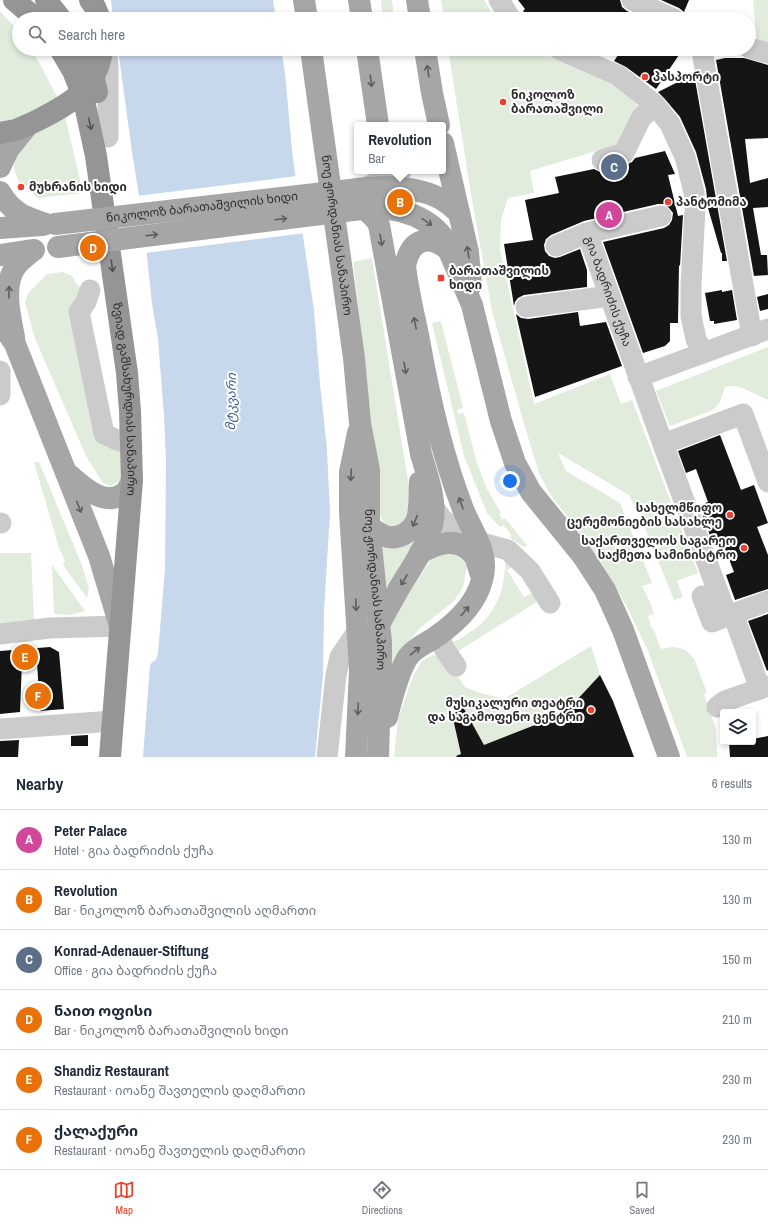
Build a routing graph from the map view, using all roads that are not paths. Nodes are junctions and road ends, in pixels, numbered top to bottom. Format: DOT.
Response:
graph roads {
  1 [pos="14,0"];
  2 [pos="46,0"];
  3 [pos="90,0"];
  4 [pos="99,0"];
  5 [pos="304,0"];
  6 [pos="359,0"];
  7 [pos="417,0"];
  8 [pos="499,0"];
  9 [pos="632,0"];
  10 [pos="28,12"];
  11 [pos="55,12"];
  12 [pos="98,12"];
  13 [pos="100,12"];
  14 [pos="306,12"];
  15 [pos="361,12"];
  16 [pos="419,12"];
  17 [pos="507,12"];
  18 [pos="659,12"];
  19 [pos="756,50"];
  20 [pos="768,54"];
  21 [pos="64,56"];
  22 [pos="84,56"];
  23 [pos="101,56"];
  24 [pos="107,56"];
  25 [pos="312,56"];
  26 [pos="368,56"];
  27 [pos="426,56"];
  28 [pos="574,56"];
  29 [pos="703,56"];
  30 [pos="432,93"];
  31 [pos="655,104"];
  32 [pos="379,121"];
  33 [pos="424,122"];
  34 [pos="429,122"];
  35 [pos="438,122"];
  36 [pos="28,125"];
  37 [pos="0,133"];
  38 [pos="108,137"];
  39 [pos="446,156"];
  40 [pos="602,160"];
  41 [pos="0,167"];
  42 [pos="377,174"];
  43 [pos="396,174"];
  44 [pos="0,192"];
  45 [pos="358,199"];
  46 [pos="459,213"];
  47 [pos="661,216"];
  48 [pos="51,224"];
  49 [pos="0,228"];
  50 [pos="587,233"];
  51 [pos="556,246"];
  52 [pos="450,250"];
  53 [pos="32,251"];
  54 [pos="0,255"];
  55 [pos="90,290"];
  56 [pos="610,296"];
  57 [pos="472,305"];
  58 [pos="526,307"];
  59 [pos="0,321"];
  60 [pos="760,332"];
  61 [pos="15,344"];
  62 [pos="703,353"];
  63 [pos="0,371"];
  64 [pos="638,377"];
  65 [pos="0,394"];
  66 [pos="360,422"];
  67 [pos="663,444"];
  68 [pos="132,445"];
  69 [pos="421,454"];
  70 [pos="65,471"];
  71 [pos="132,480"];
  72 [pos="768,482"];
  73 [pos="434,506"];
  74 [pos="369,526"];
  75 [pos="479,542"];
  76 [pos="420,553"];
  77 [pos="99,556"];
  78 [pos="131,570"];
  79 [pos="482,579"];
  80 [pos="768,601"];
  81 [pos="550,603"];
  82 [pos="730,615"];
  83 [pos="379,624"];
  84 [pos="120,626"];
  85 [pos="357,632"];
  86 [pos="0,634"];
  87 [pos="438,635"];
  88 [pos="760,664"];
  89 [pos="456,666"];
  90 [pos="360,670"];
  91 [pos="764,687"];
  92 [pos="717,707"];
  93 [pos="113,721"];
  94 [pos="0,729"];
  95 [pos="378,751"];
  96 [pos="110,757"];
  97 [pos="124,757"];
  98 [pos="327,757"];
  99 [pos="356,757"];
  100 [pos="669,757"];
  1 -- 10 [label="highway"];
  2 -- 11 [label="highway"];
  3 -- 12 [label="highway"];
  4 -- 13 [label="street"];
  5 -- 14 [label="main road"];
  6 -- 15 [label="main road"];
  7 -- 16 [label="main road"];
  8 -- 17 [label="street"];
  9 -- 18 [label="street"];
  19 -- 20 [label="street"];
  21 -- 68 [label="highway, ზვიად გამსახურდიას სანაპირო, one-way"];
  22 -- 38 [label="highway, ზვიად გამსახურდიას სანაპირო"];
  23 -- 36 [label="highway, bridge"];
  24 -- 38 [label="street"];
  25 -- 66 [label="main road, ნოე ჟორდანიას სანაპირო"];
  26 -- 32 [label="main road, one-way"];
  30 -- 27 [label="main road, one-way"];
  28 -- 31 [label="street"];
  29 -- 60 [label="street"];
  30 -- 33 [label="main road"];
  30 -- 34 [label="street"];
  30 -- 35 [label="main road"];
  31 -- 40 [label="street"];
  31 -- 62 [label="street"];
  36 -- 37 [label="highway"];
  36 -- 41 [label="main road"];
  38 -- 78 [label="highway, ზვიად გამსახურდიას სანაპირო"];
  39 -- 46 [label="main road"];
  42 -- 45 [label="main road"];
  43 -- 45 [label="street"];
  44 -- 48 [label="main road"];
  45 -- 46 [label="main road"];
  45 -- 48 [label="main road, ნიკოლოზ ბარათაშვილის ხიდი, bridge"];
  45 -- 52 [label="main road, one-way"];
  53 -- 45 [label="main road, ნიკოლოზ ბარათაშვილის ხიდი, one-way, bridge"];
  45 -- 69 [label="main road, one-way"];
  57 -- 46 [label="main road, one-way"];
  47 -- 50 [label="street, გია ბადრიძის ქუჩა"];
  48 -- 49 [label="main road, ნიკოლოზ ბარათაშვილის ხიდი"];
  50 -- 51 [label="street"];
  50 -- 56 [label="street, გია ბადრიძის ქუჩა"];
  52 -- 57 [label="main road"];
  75 -- 52 [label="main road, one-way"];
  53 -- 54 [label="main road, ნიკოლოზ ბარათაშვილის ხიდი"];
  61 -- 53 [label="main road, one-way"];
  55 -- 68 [label="street"];
  56 -- 58 [label="street"];
  56 -- 64 [label="street, გია ბადრიძის ქუჩა"];
  57 -- 100 [label="main road"];
  59 -- 61 [label="main road"];
  60 -- 62 [label="street"];
  61 -- 70 [label="main road"];
  62 -- 64 [label="street"];
  63 -- 65 [label="street"];
  64 -- 67 [label="street, გია ბადრიძის ქუჩა"];
  66 -- 74 [label="main road, ნოე ჟორდანიას სანაპირო"];
  66 -- 85 [label="main road, ნოე ჟორდანიას სანაპირო, one-way"];
  67 -- 72 [label="street"];
  67 -- 82 [label="street, გია ბადრიძის ქუჩა"];
  68 -- 71 [label="highway, ზვიად გამსახურდიას სანაპირო"];
  69 -- 73 [label="main road"];
  69 -- 74 [label="main road, one-way"];
  70 -- 71 [label="main road"];
  70 -- 77 [label="main road, one-way"];
  71 -- 78 [label="highway, ზვიად გამსახურდიას სანაპირო"];
  73 -- 75 [label="street"];
  73 -- 76 [label="main road"];
  74 -- 83 [label="main road, ნოე ჟორდანიას სანაპირო"];
  75 -- 79 [label="main road"];
  75 -- 81 [label="street"];
  76 -- 79 [label="main road"];
  76 -- 83 [label="main road, one-way"];
  77 -- 78 [label="main road"];
  77 -- 84 [label="main road"];
  78 -- 84 [label="highway, ზვიად გამსახურდიას სანაპირო"];
  78 -- 97 [label="highway, ზვიად გამსახურდიას სანაპირო"];
  87 -- 79 [label="main road, one-way"];
  80 -- 82 [label="street"];
  82 -- 88 [label="street, გია ბადრიძის ქუჩა"];
  83 -- 90 [label="main road"];
  83 -- 95 [label="main road, ნოე ჟორდანიას სანაპირო"];
  84 -- 86 [label="street"];
  84 -- 93 [label="highway, ზვიად გამსახურდიას სანაპირო"];
  85 -- 90 [label="main road, ნოე ჟორდანიას სანაპირო"];
  85 -- 98 [label="street"];
  87 -- 89 [label="street"];
  95 -- 87 [label="main road, one-way"];
  88 -- 91 [label="street, გია ბადრიძის ქუჩა"];
  90 -- 99 [label="main road, ნოე ჟორდანიას სანაპირო, one-way"];
  91 -- 92 [label="street"];
  93 -- 94 [label="street"];
  93 -- 96 [label="highway, ზვიად გამსახურდიას სანაპირო"];
}
